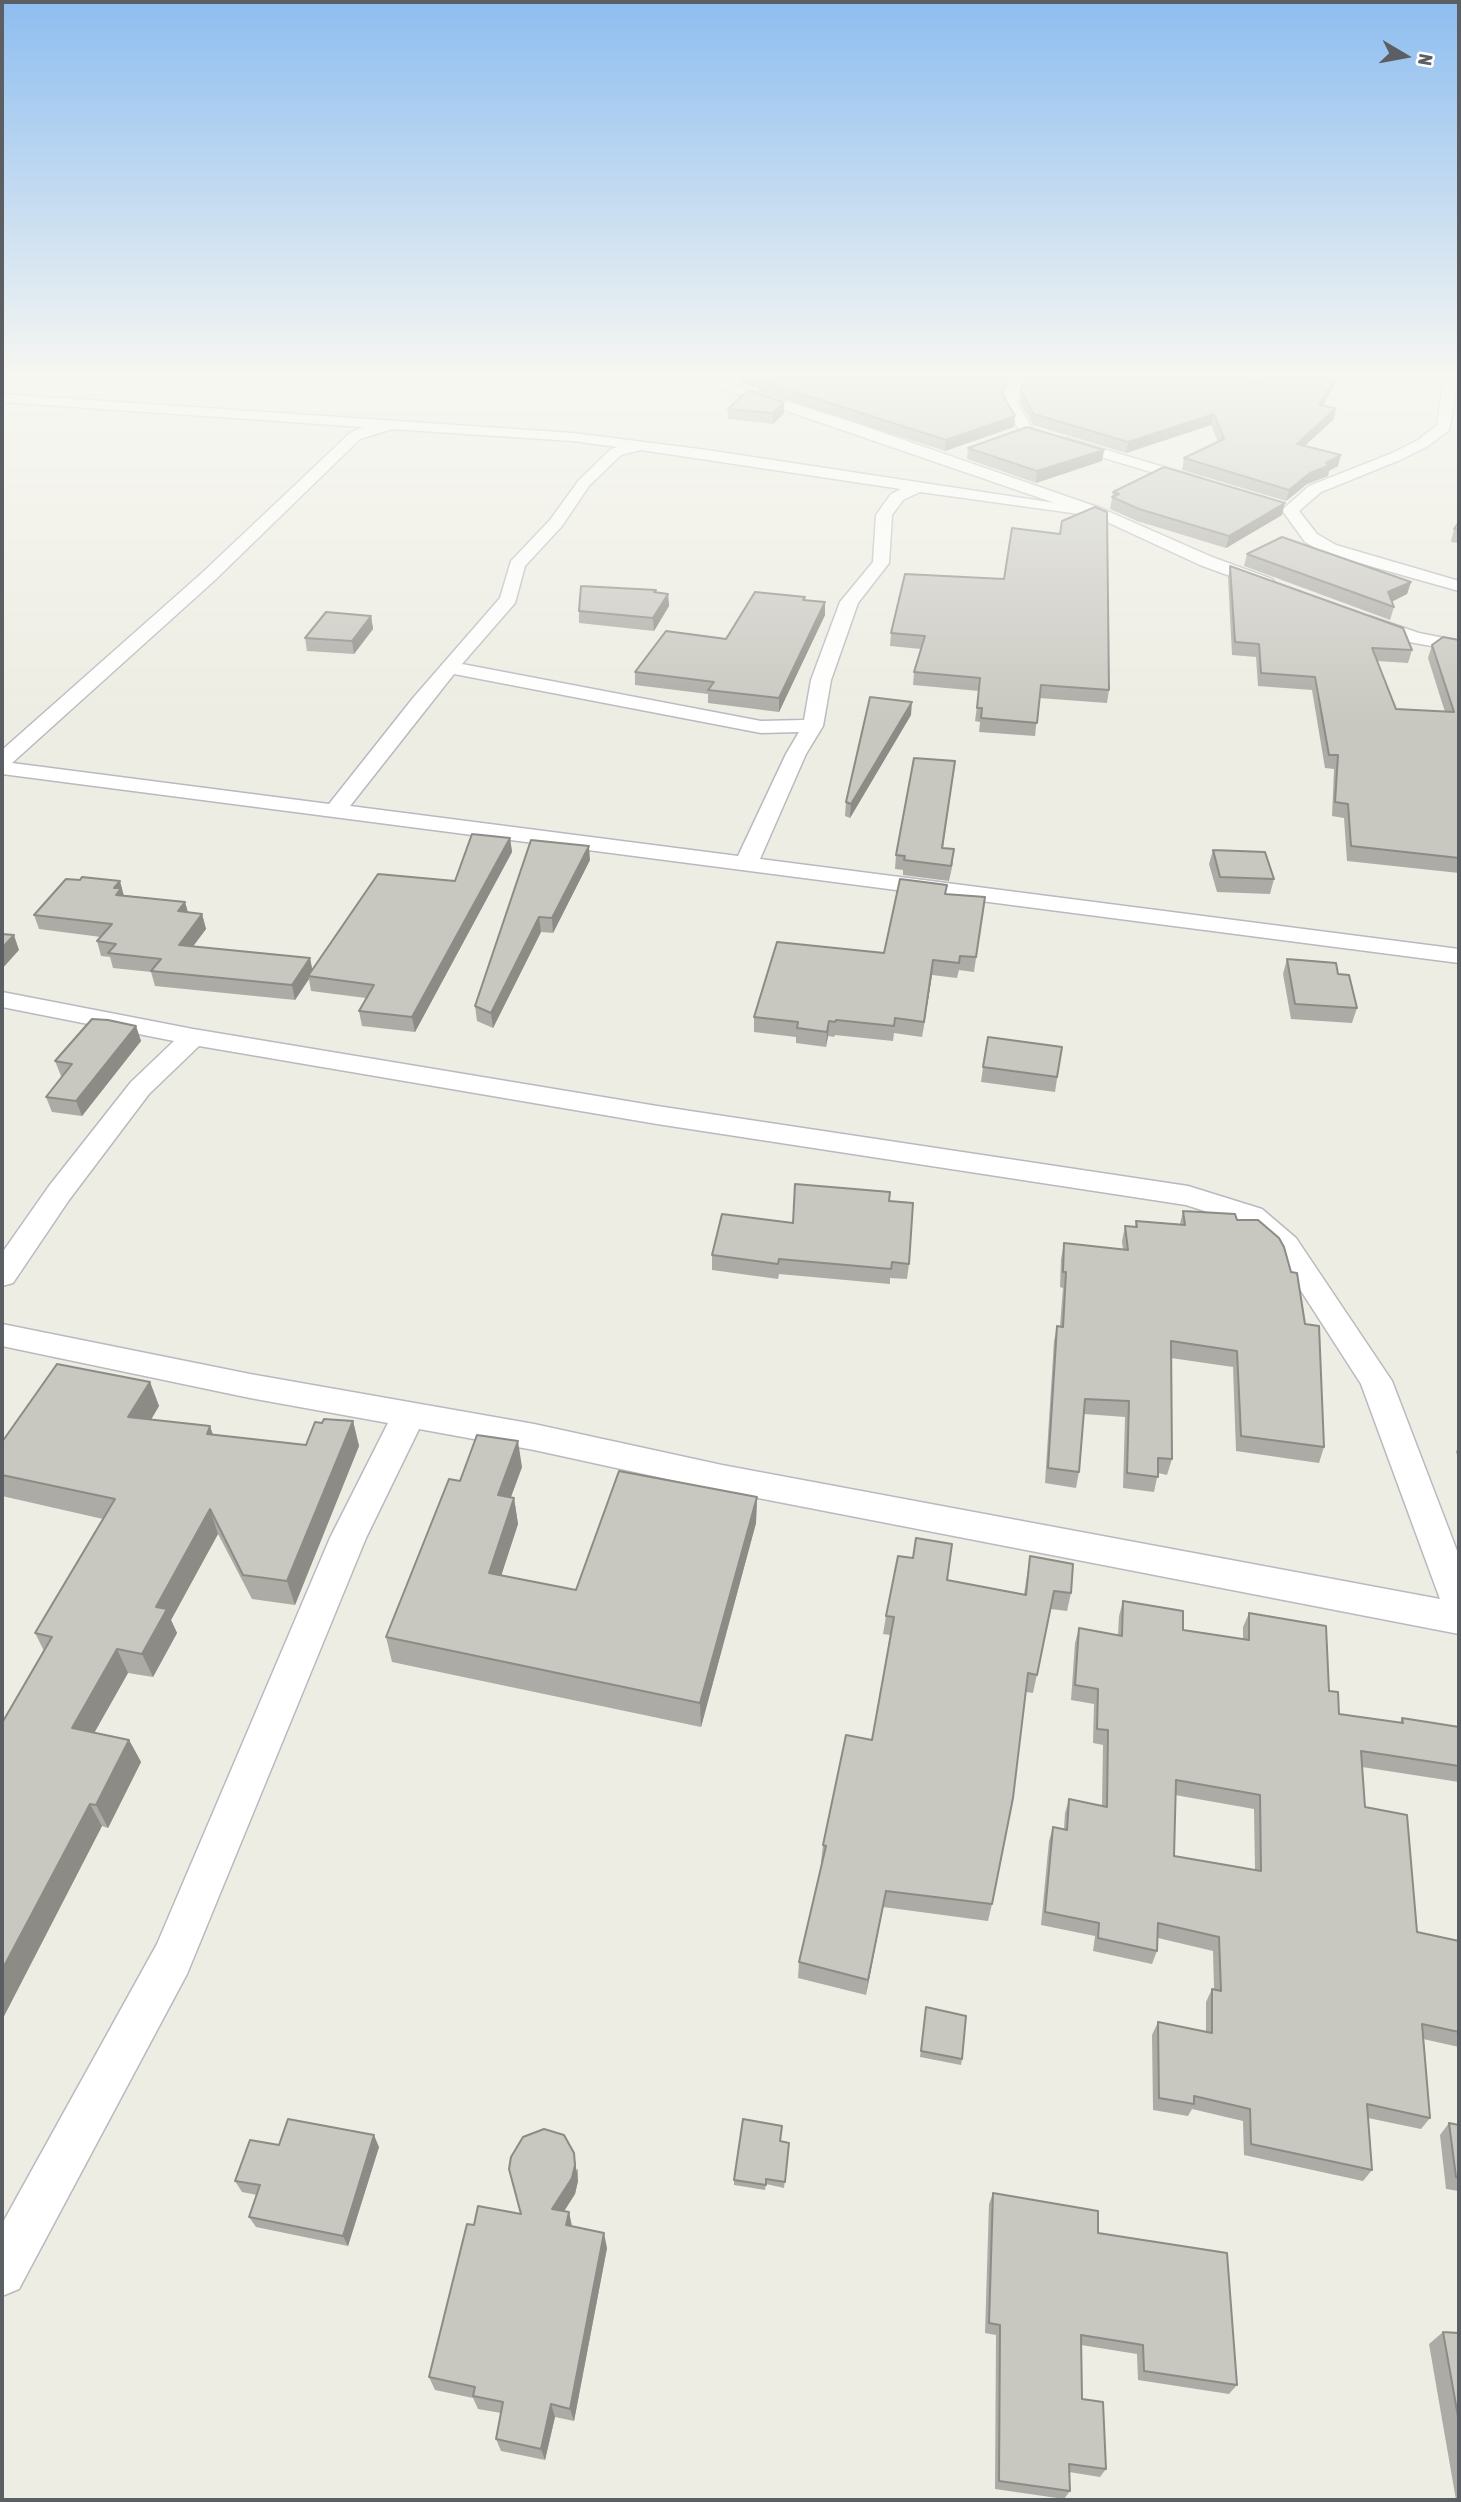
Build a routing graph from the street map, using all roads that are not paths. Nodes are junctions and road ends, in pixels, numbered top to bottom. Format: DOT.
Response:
graph roads {
  1 [pos="299,490"];
  2 [pos="579,490"];
  3 [pos="913,490"];
  4 [pos="929,490"];
  5 [pos="1033,490"];
  6 [pos="1314,490"];
  7 [pos="1097,512"];
  8 [pos="1459,586"];
  9 [pos="1282,589"];
  10 [pos="1355,616"];
  11 [pos="1459,646"];
  12 [pos="451,668"];
  13 [pos="813,726"];
  14 [pos="2,761"];
  15 [pos="2,768"];
  16 [pos="334,812"];
  17 [pos="746,864"];
  18 [pos="1459,956"];
  19 [pos="2,1000"];
  20 [pos="193,1037"];
  21 [pos="2,1275"];
  22 [pos="2,1335"];
  23 [pos="409,1415"];
  24 [pos="1459,1602"];
  25 [pos="1459,1618"];
  26 [pos="2,2272"];
  1 -- 14 [label="street"];
  2 -- 12 [label="street"];
  3 -- 13 [label="street"];
  4 -- 7 [label="street"];
  5 -- 7 [label="street"];
  6 -- 8 [label="street"];
  7 -- 9 [label="street"];
  10 -- 11 [label="street"];
  12 -- 13 [label="street"];
  12 -- 16 [label="street"];
  13 -- 17 [label="street"];
  15 -- 16 [label="street"];
  16 -- 17 [label="street"];
  17 -- 18 [label="street"];
  19 -- 20 [label="street"];
  20 -- 21 [label="street"];
  20 -- 24 [label="street"];
  22 -- 23 [label="street"];
  23 -- 25 [label="street"];
  23 -- 26 [label="street"];
}
